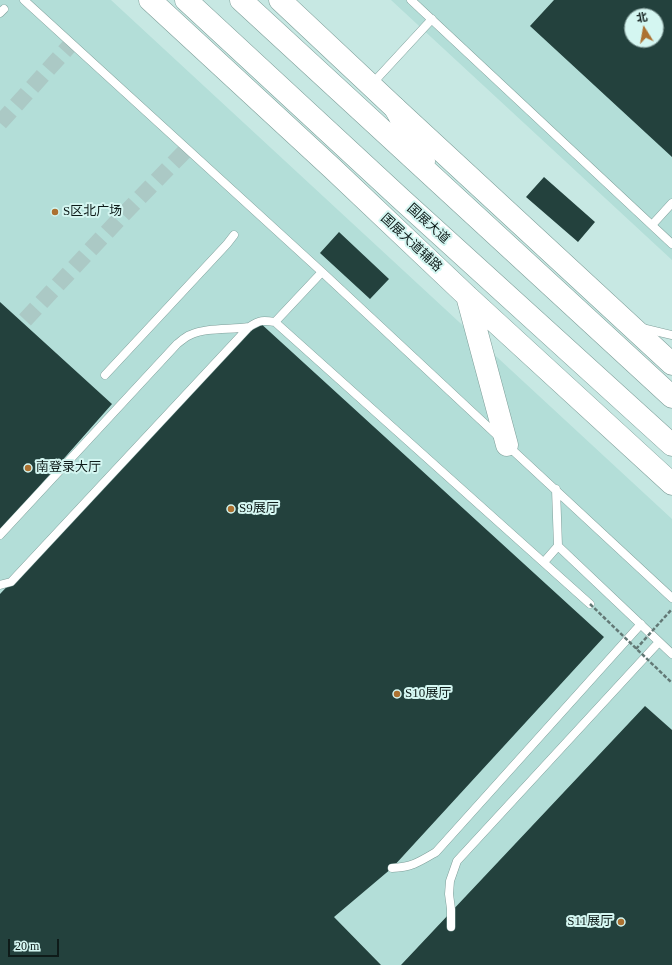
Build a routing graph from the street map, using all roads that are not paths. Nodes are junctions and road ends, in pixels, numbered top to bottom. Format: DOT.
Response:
graph roads {
  1 [pos="24,0"];
  2 [pos="150,0"];
  3 [pos="186,0"];
  4 [pos="241,0"];
  5 [pos="280,0"];
  6 [pos="411,0"];
  7 [pos="432,19"];
  8 [pos="371,85"];
  9 [pos="395,108"];
  10 [pos="333,169"];
  11 [pos="433,178"];
  12 [pos="400,198"];
  13 [pos="672,203"];
  14 [pos="652,225"];
  15 [pos="234,235"];
  16 [pos="672,244"];
  17 [pos="322,272"];
  18 [pos="467,296"];
  19 [pos="275,322"];
  20 [pos="630,325"];
  21 [pos="249,327"];
  22 [pos="672,335"];
  23 [pos="672,364"];
  24 [pos="105,375"];
  25 [pos="672,397"];
  26 [pos="507,445"];
  27 [pos="672,445"];
  28 [pos="672,484"];
  29 [pos="556,489"];
  30 [pos="0,535"];
  31 [pos="558,546"];
  32 [pos="544,562"];
  33 [pos="0,585"];
  34 [pos="672,598"];
  35 [pos="590,604"];
  36 [pos="641,624"];
  37 [pos="659,642"];
  38 [pos="672,654"];
  39 [pos="392,868"];
  40 [pos="451,927"];
  1 -- 17 [label="lane"];
  2 -- 10 [label="street, 国展大道辅路"];
  3 -- 12 [label="street, 国展大道"];
  4 -- 11 [label="street"];
  5 -- 8 [label="street"];
  6 -- 7 [label="lane"];
  7 -- 8 [label="lane"];
  7 -- 14 [label="lane"];
  8 -- 9 [label="street"];
  9 -- 11 [label="street"];
  9 -- 20 [label="street"];
  10 -- 12 [label="street"];
  10 -- 18 [label="street, 国展大道辅路"];
  11 -- 25 [label="street"];
  12 -- 27 [label="street, 国展大道"];
  13 -- 14 [label="lane"];
  14 -- 16 [label="lane"];
  15 -- 24 [label="lane"];
  17 -- 19 [label="lane"];
  17 -- 26 [label="lane"];
  18 -- 26 [label="street"];
  18 -- 28 [label="street, 国展大道辅路"];
  19 -- 21 [label="lane"];
  19 -- 32 [label="lane"];
  20 -- 22 [label="lane"];
  20 -- 23 [label="street"];
  21 -- 30 [label="lane"];
  21 -- 33 [label="lane"];
  26 -- 29 [label="lane"];
  29 -- 31 [label="lane"];
  29 -- 34 [label="lane"];
  31 -- 32 [label="lane"];
  31 -- 36 [label="lane"];
  32 -- 35 [label="lane"];
  36 -- 37 [label="lane"];
  36 -- 39 [label="lane"];
  37 -- 38 [label="lane"];
  37 -- 40 [label="lane"];
}
